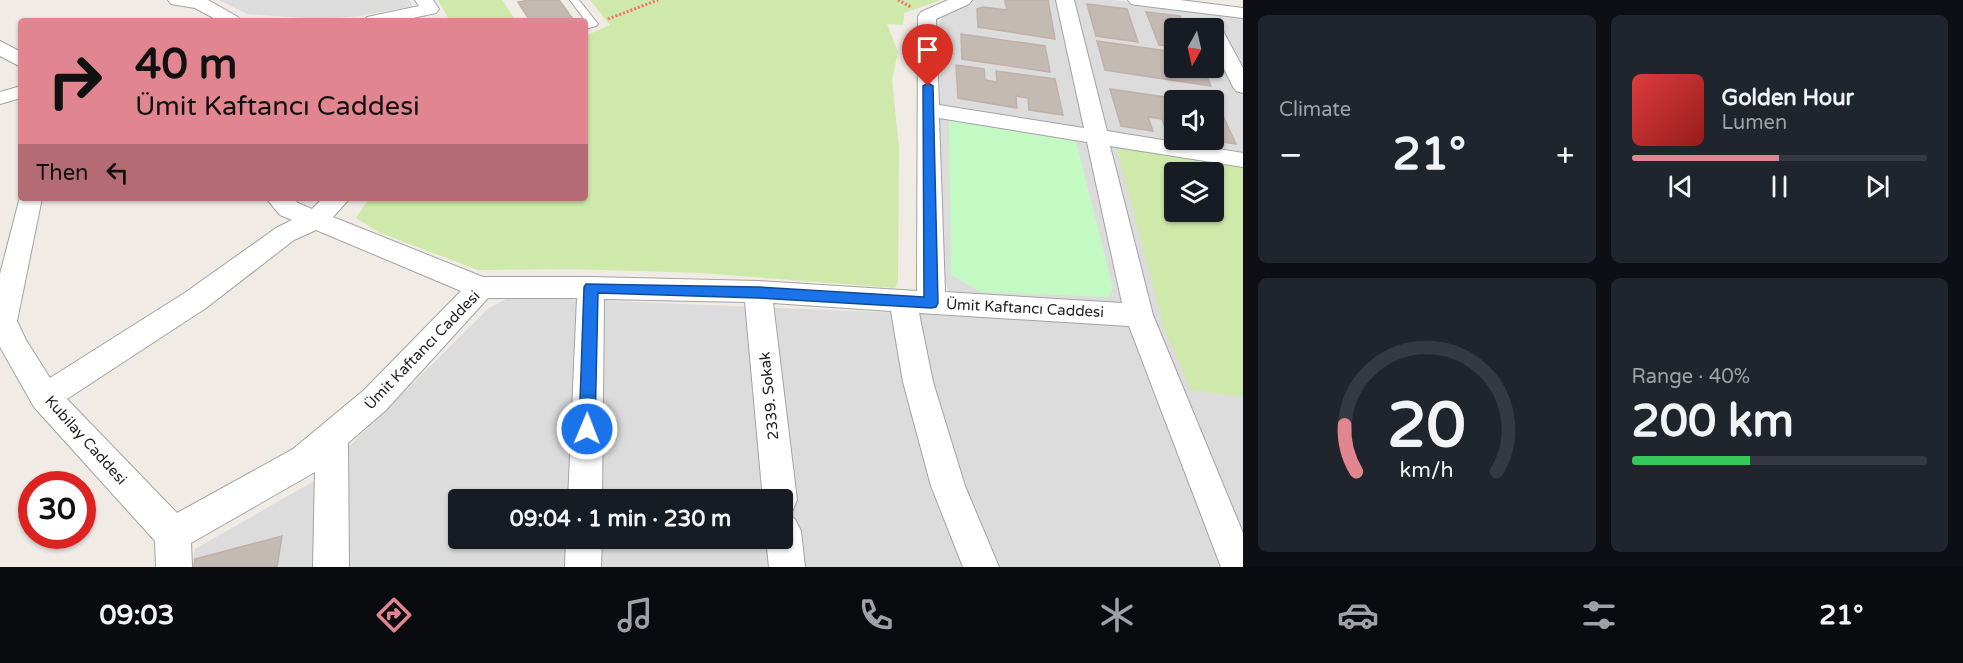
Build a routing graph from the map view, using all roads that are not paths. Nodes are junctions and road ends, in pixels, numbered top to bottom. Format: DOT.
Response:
graph roads {
  1 [pos="177,0"];
  2 [pos="574,0"];
  3 [pos="963,0"];
  4 [pos="1065,0"];
  5 [pos="1137,0"];
  6 [pos="1202,8"];
  7 [pos="430,10"];
  8 [pos="1243,13"];
  9 [pos="227,18"];
  10 [pos="389,18"];
  11 [pos="585,18"];
  12 [pos="1207,18"];
  13 [pos="0,47"];
  14 [pos="1224,51"];
  15 [pos="18,59"];
  16 [pos="1243,87"];
  17 [pos="18,93"];
  18 [pos="0,98"];
  19 [pos="928,110"];
  20 [pos="1097,137"];
  21 [pos="1243,160"];
  22 [pos="29,201"];
  23 [pos="281,201"];
  24 [pos="335,201"];
  25 [pos="315,220"];
  26 [pos="591,287"];
  27 [pos="482,288"];
  28 [pos="758,292"];
  29 [pos="917,302"];
  30 [pos="1139,315"];
  31 [pos="45,397"];
  32 [pos="332,438"];
  33 [pos="585,489"];
  34 [pos="779,489"];
  35 [pos="584,549"];
  36 [pos="785,549"];
  37 [pos="173,551"];
  38 [pos="1239,559"];
  39 [pos="331,567"];
  40 [pos="583,567"];
  41 [pos="787,567"];
  42 [pos="981,567"];
  1 -- 9 [label="street"];
  2 -- 11 [label="lane"];
  3 -- 19 [label="street"];
  4 -- 20 [label="street"];
  5 -- 6 [label="street"];
  6 -- 8 [label="street"];
  6 -- 12 [label="street"];
  7 -- 10 [label="street"];
  13 -- 15 [label="street"];
  14 -- 16 [label="street"];
  17 -- 18 [label="street"];
  19 -- 20 [label="street"];
  19 -- 29 [label="street"];
  20 -- 21 [label="street"];
  20 -- 30 [label="street"];
  22 -- 31 [label="street, Kubilay Caddesi"];
  23 -- 25 [label="street"];
  24 -- 25 [label="street"];
  25 -- 27 [label="street"];
  25 -- 31 [label="street"];
  26 -- 27 [label="street, Ümit Kaftancı Caddesi"];
  26 -- 28 [label="street, Ümit Kaftancı Caddesi"];
  26 -- 33 [label="street"];
  27 -- 32 [label="street, Ümit Kaftancı Caddesi"];
  28 -- 29 [label="street, Ümit Kaftancı Caddesi"];
  28 -- 34 [label="street, 2339. Sokak"];
  29 -- 30 [label="street, Ümit Kaftancı Caddesi"];
  29 -- 42 [label="street"];
  30 -- 38 [label="street"];
  31 -- 37 [label="street, Kubilay Caddesi"];
  32 -- 37 [label="street, Ümit Kaftancı Caddesi"];
  32 -- 39 [label="street"];
  35 -- 40 [label="street"];
  36 -- 41 [label="street"];
}
